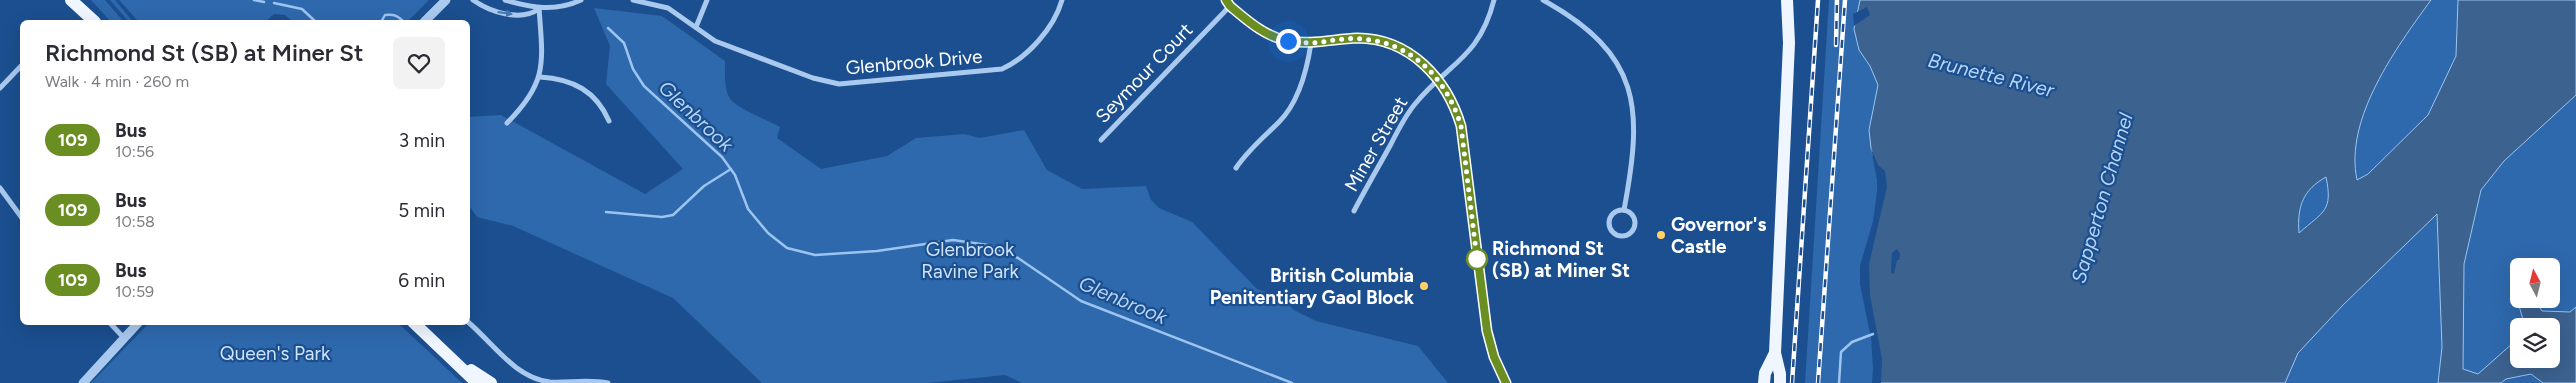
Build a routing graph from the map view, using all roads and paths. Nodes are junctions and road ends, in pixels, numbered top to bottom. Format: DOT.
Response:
graph roads {
  1 [pos="71,0"];
  2 [pos="446,0"];
  3 [pos="473,0"];
  4 [pos="505,0"];
  5 [pos="581,0"];
  6 [pos="633,0"];
  7 [pos="707,0"];
  8 [pos="1062,0"];
  9 [pos="1494,0"];
  10 [pos="1543,0"];
  11 [pos="1788,0"];
  12 [pos="1228,3"];
  13 [pos="539,8"];
  14 [pos="93,20"];
  15 [pos="426,20"];
  16 [pos="696,28"];
  17 [pos="1311,43"];
  18 [pos="20,67"];
  19 [pos="540,78"];
  20 [pos="1439,81"];
  21 [pos="0,88"];
  22 [pos="609,121"];
  23 [pos="507,123"];
  24 [pos="1101,140"];
  25 [pos="1236,168"];
  26 [pos="0,188"];
  27 [pos="1624,210"];
  28 [pos="1354,211"];
  29 [pos="20,215"];
  30 [pos="470,324"];
  31 [pos="112,325"];
  32 [pos="136,325"];
  33 [pos="416,325"];
  34 [pos="124,338"];
  35 [pos="1775,353"];
  36 [pos="450,357"];
  37 [pos="550,382"];
  38 [pos="83,383"];
  39 [pos="477,383"];
  40 [pos="491,383"];
  41 [pos="608,383"];
  42 [pos="1506,383"];
  43 [pos="1764,383"];
  44 [pos="1780,383"];
  1 -- 14 [label="main road"];
  2 -- 15 [label="street"];
  3 -- 13 [label="street, one-way"];
  4 -- 13 [label="street"];
  5 -- 13 [label="street"];
  6 -- 16 [label="street, Glenbrook Drive"];
  7 -- 16 [label="street"];
  8 -- 16 [label="street, Glenbrook Drive"];
  9 -- 20 [label="street, Miner Street"];
  10 -- 27 [label="street"];
  11 -- 35 [label="main road"];
  12 -- 17 [label="street"];
  12 -- 24 [label="street, Seymour Court"];
  13 -- 19 [label="street"];
  17 -- 20 [label="street"];
  17 -- 25 [label="street"];
  18 -- 21 [label="street"];
  19 -- 22 [label="street"];
  19 -- 23 [label="street"];
  20 -- 28 [label="street, Miner Street"];
  20 -- 42 [label="street"];
  26 -- 29 [label="street"];
  27 -- 27 [label="street"];
  30 -- 37 [label="street"];
  31 -- 34 [label="street"];
  32 -- 34 [label="street"];
  33 -- 36 [label="main road"];
  34 -- 38 [label="street"];
  35 -- 43 [label="main road"];
  35 -- 44 [label="main road"];
  36 -- 39 [label="main road"];
  36 -- 40 [label="main road"];
  37 -- 41 [label="street"];
}
